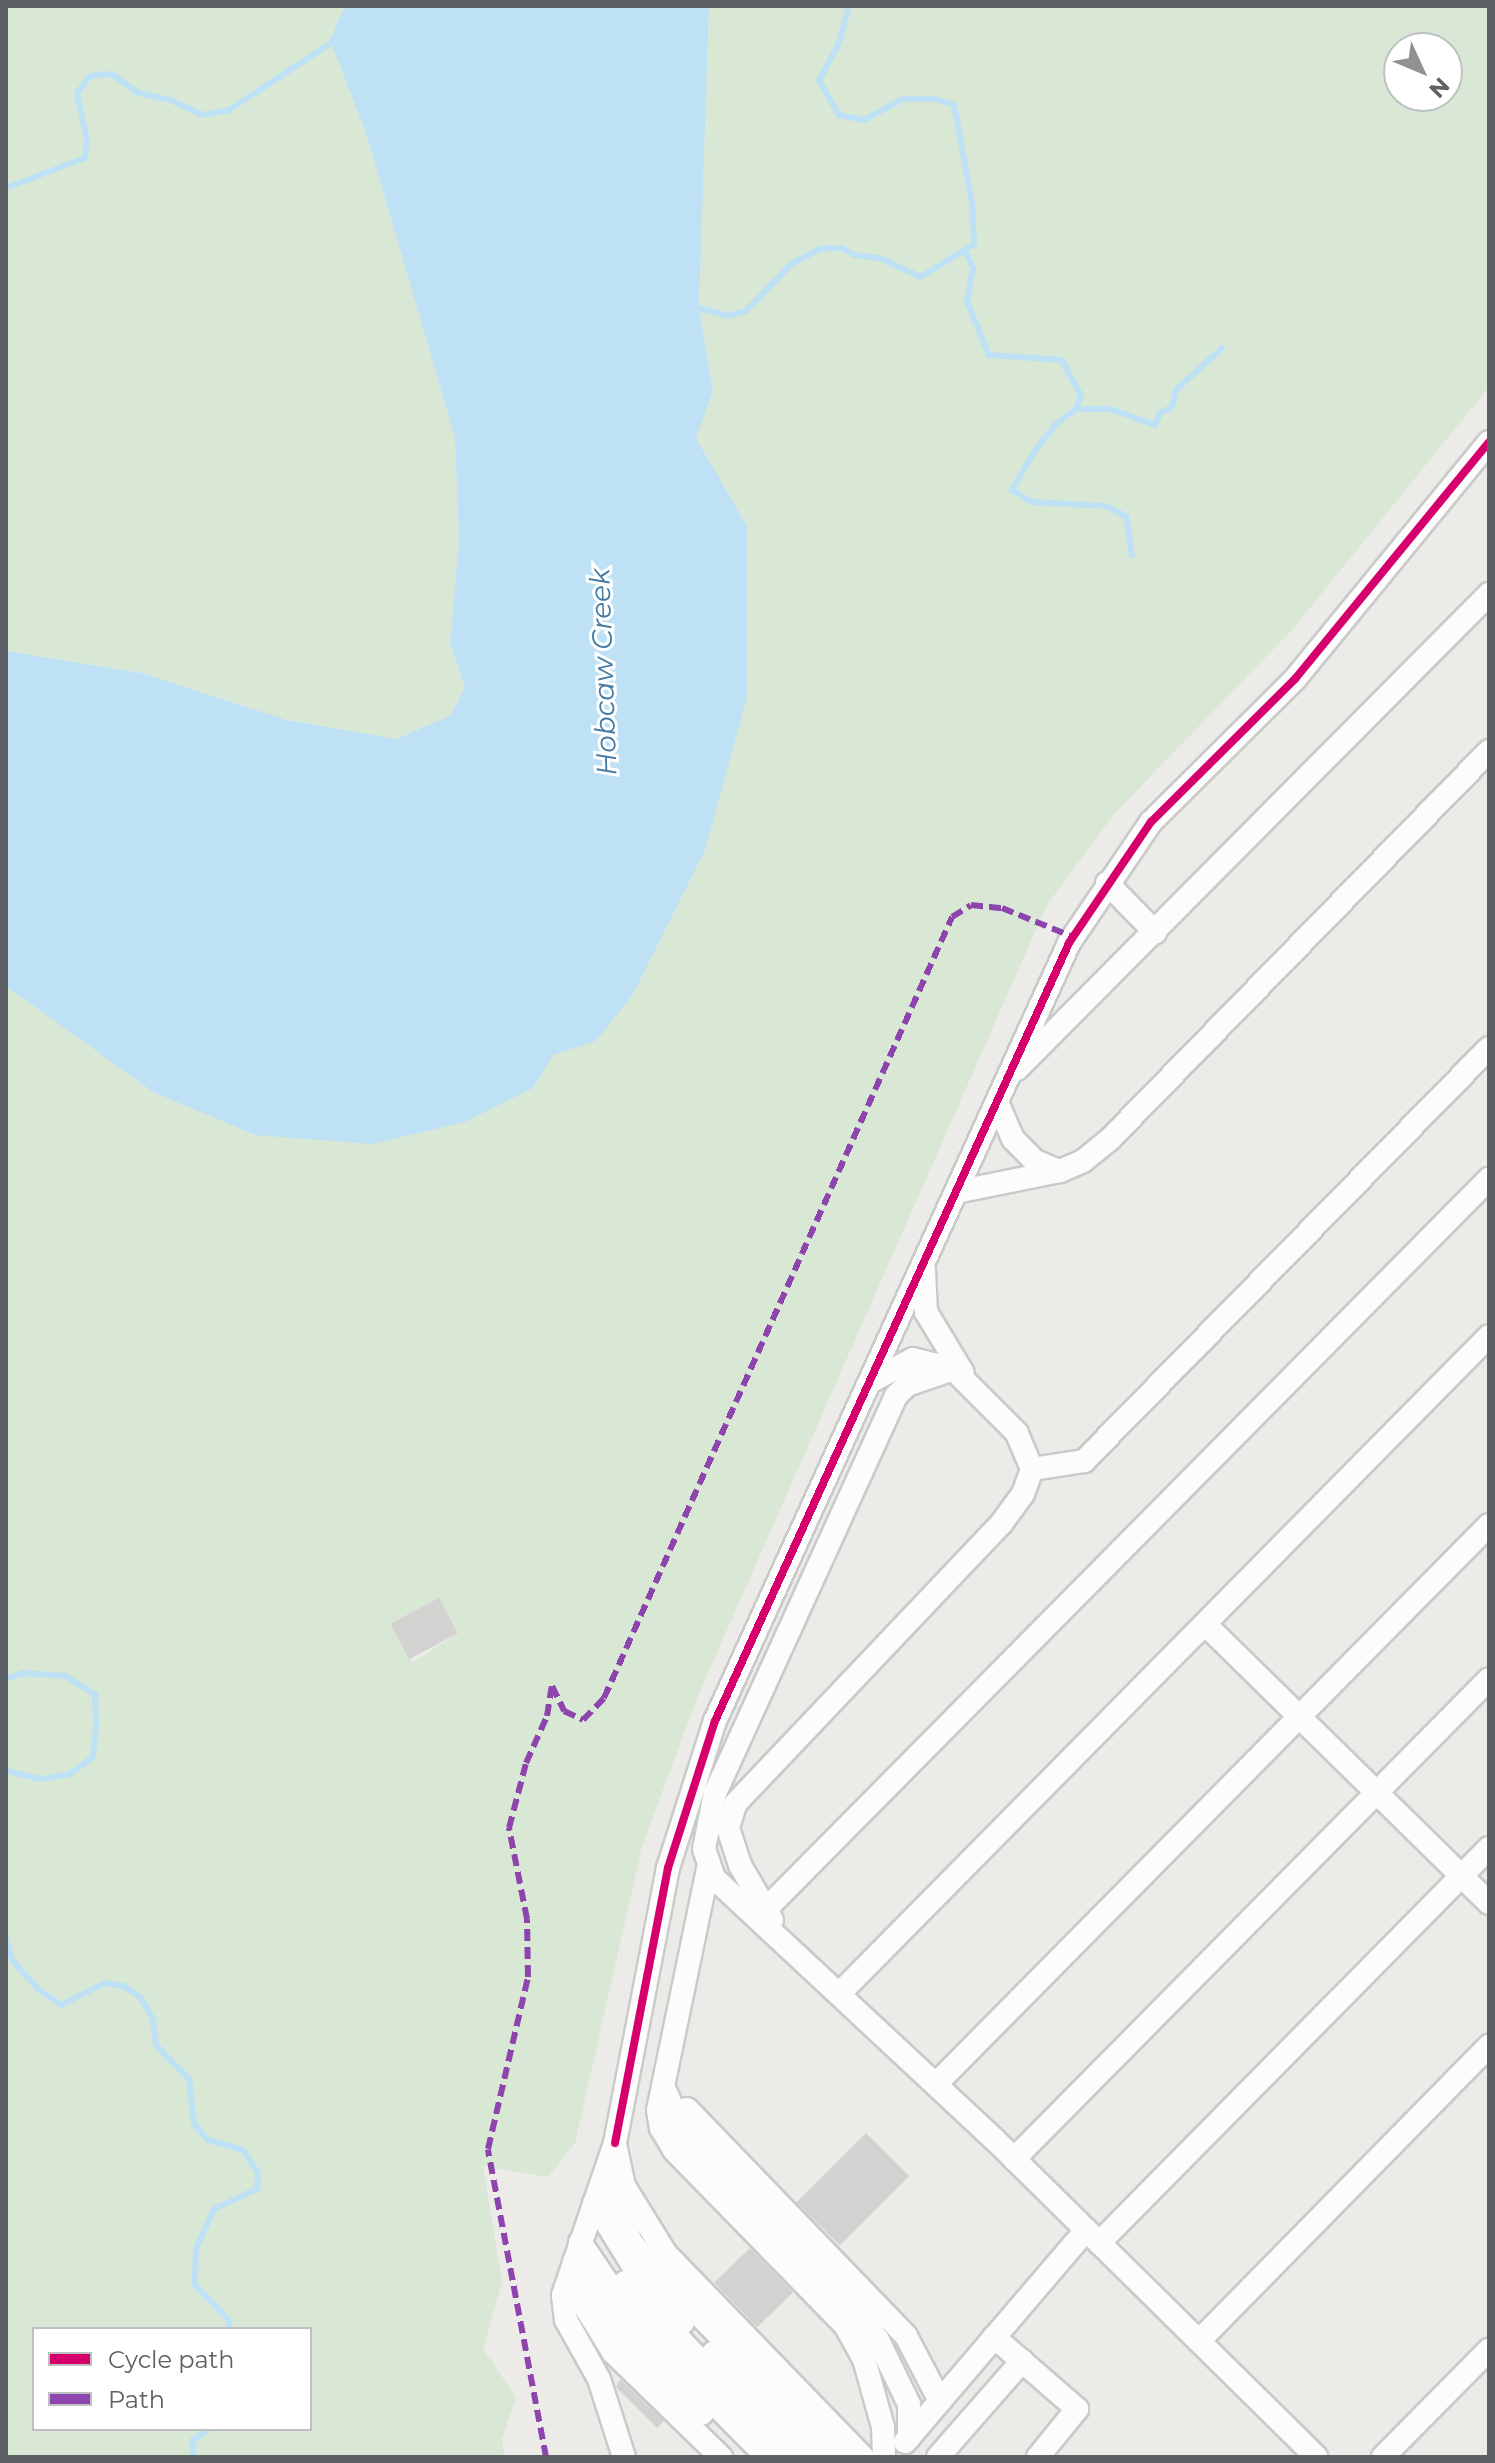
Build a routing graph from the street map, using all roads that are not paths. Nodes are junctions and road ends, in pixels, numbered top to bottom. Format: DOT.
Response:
graph roads {
  1 [pos="1489,442"];
  2 [pos="1489,594"];
  3 [pos="1489,751"];
  4 [pos="1107,883"];
  5 [pos="1155,932"];
  6 [pos="1489,1048"];
  7 [pos="1008,1078"];
  8 [pos="997,1102"];
  9 [pos="1060,1171"];
  10 [pos="1489,1179"];
  11 [pos="956,1192"];
  12 [pos="924,1261"];
  13 [pos="1489,1336"];
  14 [pos="953,1369"];
  15 [pos="869,1382"];
  16 [pos="974,1390"];
  17 [pos="1032,1469"];
  18 [pos="1489,1525"];
  19 [pos="1205,1624"];
  20 [pos="1489,1679"];
  21 [pos="1299,1717"];
  22 [pos="1377,1793"];
  23 [pos="1489,1848"];
  24 [pos="709,1864"];
  25 [pos="1461,1876"];
  26 [pos="1489,1903"];
  27 [pos="765,1910"];
  28 [pos="782,1938"];
  29 [pos="840,1993"];
  30 [pos="1489,2046"];
  31 [pos="666,2075"];
  32 [pos="936,2084"];
  33 [pos="615,2143"];
  34 [pos="1014,2159"];
  35 [pos="605,2171"];
  36 [pos="591,2211"];
  37 [pos="1093,2237"];
  38 [pos="571,2270"];
  39 [pos="994,2337"];
  40 [pos="1199,2341"];
  41 [pos="1489,2350"];
  42 [pos="1022,2361"];
  43 [pos="940,2401"];
  44 [pos="909,2438"];
  45 [pos="1305,2453"];
  46 [pos="1047,2454"];
  47 [pos="624,2457"];
  48 [pos="701,2457"];
  49 [pos="721,2457"];
  50 [pos="746,2457"];
  51 [pos="767,2457"];
  52 [pos="793,2457"];
  53 [pos="817,2457"];
  54 [pos="839,2457"];
  55 [pos="863,2457"];
  56 [pos="884,2457"];
  57 [pos="892,2457"];
  58 [pos="938,2457"];
  59 [pos="1383,2457"];
  1 -- 4 [label="street"];
  2 -- 5 [label="street"];
  3 -- 9 [label="street"];
  4 -- 5 [label="street"];
  4 -- 7 [label="street"];
  5 -- 7 [label="street"];
  6 -- 17 [label="street"];
  7 -- 8 [label="street"];
  8 -- 9 [label="street"];
  8 -- 11 [label="street"];
  9 -- 11 [label="street"];
  10 -- 27 [label="street"];
  11 -- 12 [label="street"];
  12 -- 15 [label="street"];
  12 -- 16 [label="street"];
  13 -- 19 [label="street"];
  14 -- 15 [label="street"];
  14 -- 16 [label="street"];
  14 -- 24 [label="street"];
  15 -- 33 [label="street"];
  16 -- 17 [label="street"];
  17 -- 27 [label="street"];
  18 -- 21 [label="street"];
  19 -- 21 [label="street"];
  19 -- 29 [label="street"];
  20 -- 22 [label="street"];
  21 -- 22 [label="street"];
  21 -- 32 [label="street"];
  22 -- 25 [label="street"];
  22 -- 34 [label="street"];
  23 -- 25 [label="street"];
  24 -- 28 [label="street"];
  24 -- 31 [label="street"];
  25 -- 26 [label="street"];
  25 -- 37 [label="street"];
  27 -- 28 [label="street"];
  28 -- 29 [label="street"];
  29 -- 32 [label="street"];
  30 -- 40 [label="street"];
  31 -- 43 [label="street"];
  31 -- 44 [label="street"];
  31 -- 56 [label="street"];
  32 -- 34 [label="street"];
  33 -- 35 [label="street"];
  33 -- 55 [label="street"];
  34 -- 37 [label="street"];
  35 -- 36 [label="street"];
  35 -- 54 [label="street"];
  36 -- 38 [label="street"];
  36 -- 52 [label="street"];
  36 -- 53 [label="street"];
  37 -- 39 [label="street"];
  37 -- 40 [label="street"];
  38 -- 47 [label="street"];
  38 -- 48 [label="street"];
  38 -- 49 [label="street"];
  38 -- 50 [label="street"];
  38 -- 51 [label="street"];
  39 -- 42 [label="street"];
  39 -- 43 [label="street"];
  40 -- 45 [label="street"];
  41 -- 59 [label="street"];
  42 -- 46 [label="street"];
  42 -- 58 [label="street"];
  43 -- 44 [label="street"];
  44 -- 57 [label="street"];
}
